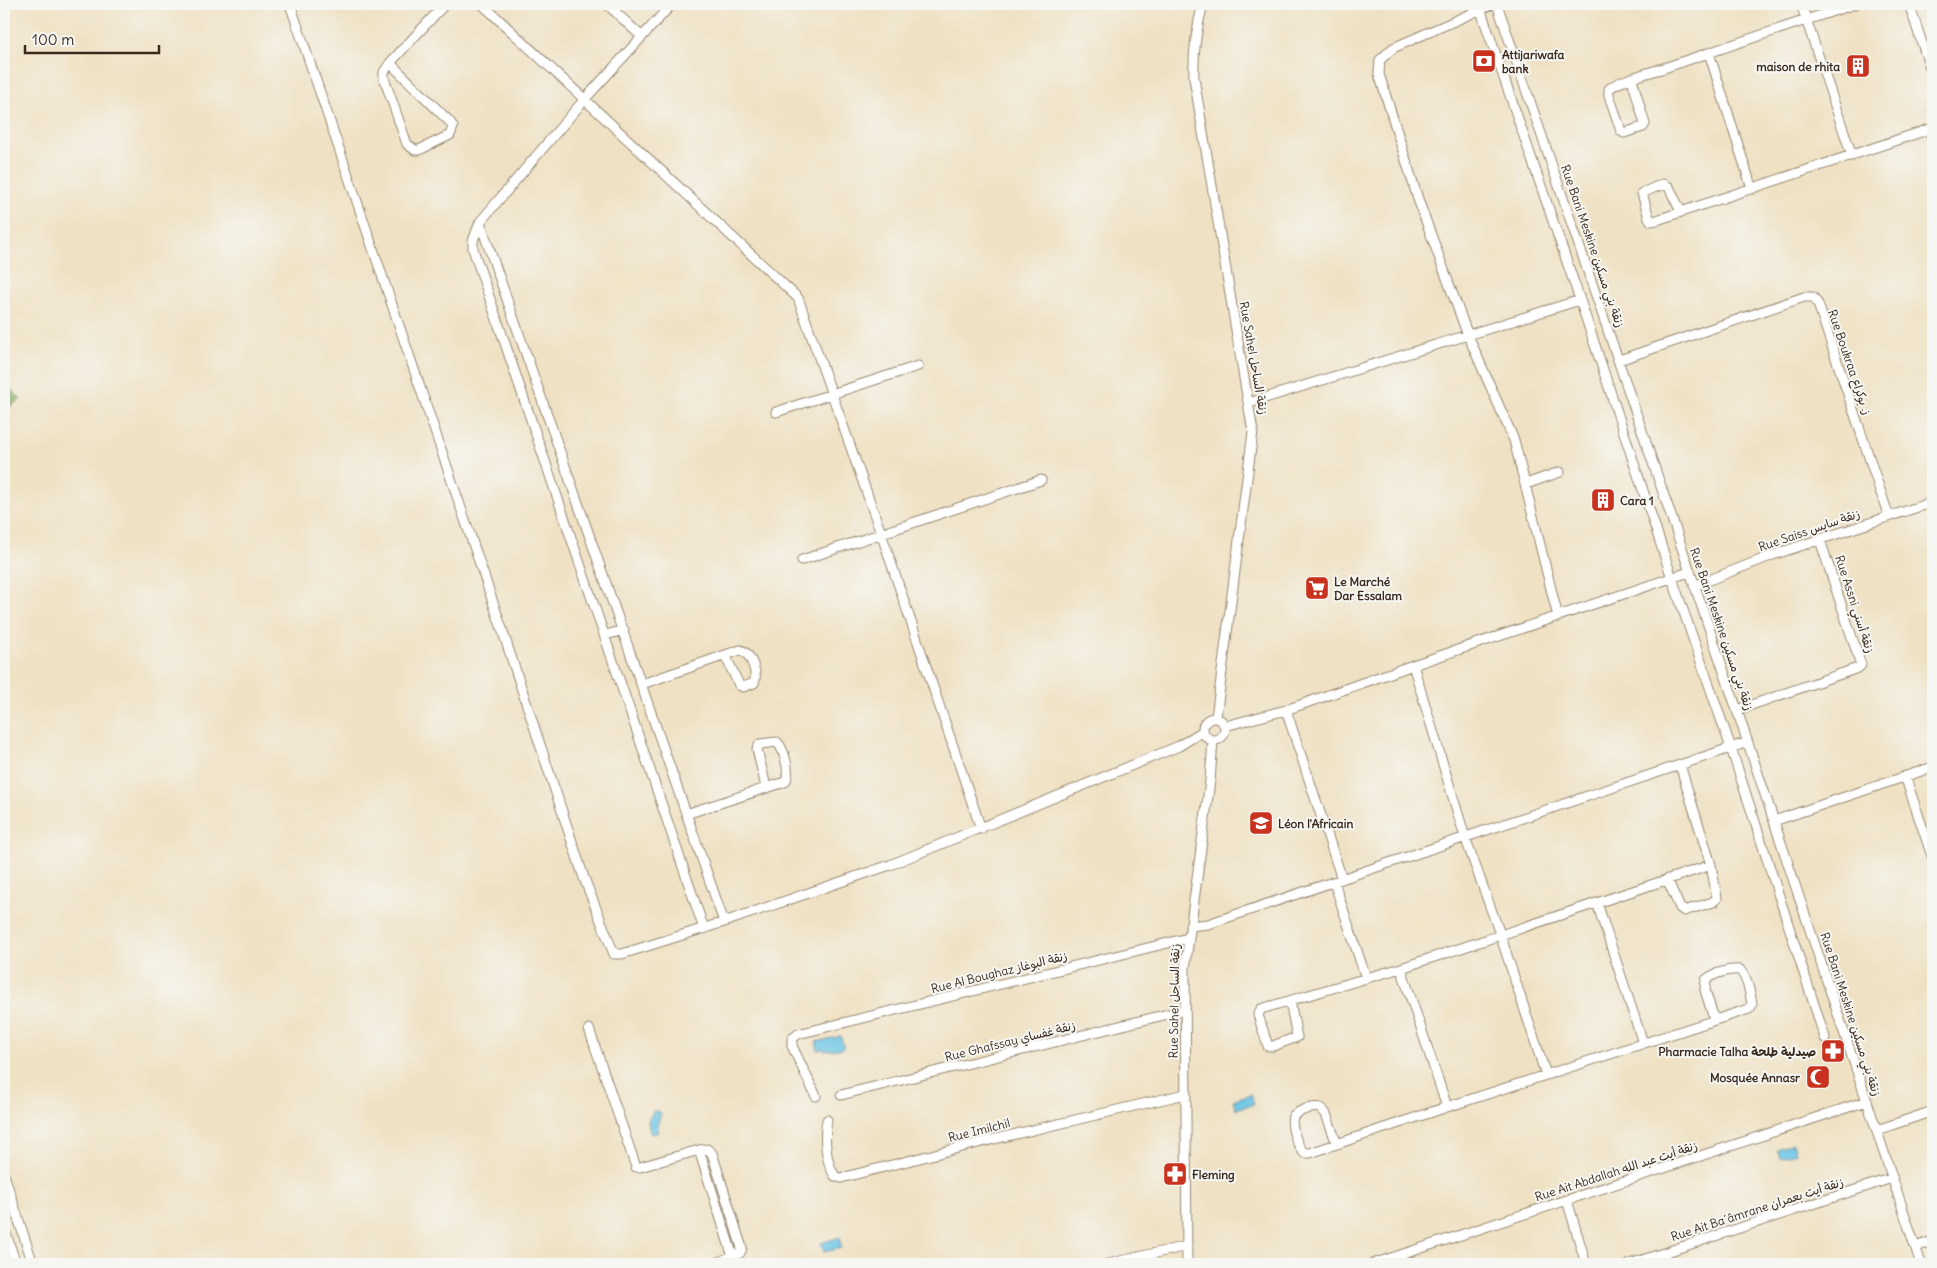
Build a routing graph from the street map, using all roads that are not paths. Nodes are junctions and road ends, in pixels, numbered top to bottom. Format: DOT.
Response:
graph roads {
  1 [pos="290,4"];
  2 [pos="445,4"];
  3 [pos="482,4"];
  4 [pos="607,4"];
  5 [pos="672,4"];
  6 [pos="1203,4"];
  7 [pos="1493,4"];
  8 [pos="1497,4"];
  9 [pos="1801,4"];
  10 [pos="1855,4"];
  11 [pos="1908,4"];
  12 [pos="1480,8"];
  13 [pos="1806,19"];
  14 [pos="642,37"];
  15 [pos="1709,53"];
  16 [pos="390,63"];
  17 [pos="1933,76"];
  18 [pos="1632,79"];
  19 [pos="584,100"];
  20 [pos="1933,128"];
  21 [pos="1852,156"];
  22 [pos="1752,188"];
  23 [pos="1681,212"];
  24 [pos="480,222"];
  25 [pos="1580,300"];
  26 [pos="1467,333"];
  27 [pos="1618,360"];
  28 [pos="918,366"];
  29 [pos="832,394"];
  30 [pos="1249,403"];
  31 [pos="776,412"];
  32 [pos="1560,472"];
  33 [pos="1041,480"];
  34 [pos="1526,484"];
  35 [pos="1933,502"];
  36 [pos="1889,517"];
  37 [pos="881,533"];
  38 [pos="1820,540"];
  39 [pos="802,560"];
  40 [pos="1689,572"];
  41 [pos="1672,578"];
  42 [pos="1694,586"];
  43 [pos="1558,617"];
  44 [pos="624,630"];
  45 [pos="606,635"];
  46 [pos="725,655"];
  47 [pos="1413,665"];
  48 [pos="642,684"];
  49 [pos="1286,710"];
  50 [pos="1737,710"];
  51 [pos="1216,718"];
  52 [pos="1225,726"];
  53 [pos="1202,730"];
  54 [pos="1213,740"];
  55 [pos="1748,742"];
  56 [pos="1731,748"];
  57 [pos="1680,766"];
  58 [pos="1933,767"];
  59 [pos="1905,776"];
  60 [pos="766,787"];
  61 [pos="686,814"];
  62 [pos="1774,821"];
  63 [pos="981,829"];
  64 [pos="1465,837"];
  65 [pos="1933,859"];
  66 [pos="1711,865"];
  67 [pos="1667,879"];
  68 [pos="1338,880"];
  69 [pos="1597,903"];
  70 [pos="724,922"];
  71 [pos="1190,926"];
  72 [pos="704,929"];
  73 [pos="1500,934"];
  74 [pos="1188,938"];
  75 [pos="1401,968"];
  76 [pos="1366,978"];
  77 [pos="1290,1001"];
  78 [pos="1184,1010"];
  79 [pos="1714,1019"];
  80 [pos="589,1029"];
  81 [pos="1825,1038"];
  82 [pos="1643,1043"];
  83 [pos="1546,1075"];
  84 [pos="1185,1094"];
  85 [pos="841,1095"];
  86 [pos="816,1096"];
  87 [pos="1867,1101"];
  88 [pos="1447,1107"];
  89 [pos="1933,1111"];
  90 [pos="827,1120"];
  91 [pos="1877,1130"];
  92 [pos="1337,1144"];
  93 [pos="4,1175"];
  94 [pos="1892,1178"];
  95 [pos="1567,1200"];
  96 [pos="4,1228"];
  97 [pos="1933,1240"];
  98 [pos="1187,1246"];
  99 [pos="1916,1246"];
  100 [pos="1393,1261"];
  101 [pos="16,1264"];
  102 [pos="33,1264"];
  103 [pos="714,1264"];
  104 [pos="1107,1264"];
  105 [pos="1187,1264"];
  106 [pos="1372,1264"];
  107 [pos="1586,1264"];
  108 [pos="1630,1264"];
  109 [pos="1922,1264"];
  1 -- 72 [label="street"];
  2 -- 16 [label="street"];
  3 -- 19 [label="street"];
  4 -- 14 [label="street"];
  5 -- 14 [label="street"];
  6 -- 30 [label="street, Rue Sahel زنقة الساحل"];
  7 -- 12 [label="street"];
  8 -- 27 [label="street, Rue Bani Meskine زنقة بني مسكين"];
  9 -- 13 [label="street"];
  10 -- 13 [label="street"];
  11 -- 17 [label="street"];
  12 -- 25 [label="street"];
  12 -- 26 [label="street"];
  13 -- 15 [label="street"];
  13 -- 21 [label="street"];
  14 -- 19 [label="street"];
  15 -- 18 [label="street"];
  15 -- 22 [label="street"];
  16 -- 16 [label="street"];
  18 -- 18 [label="street"];
  19 -- 24 [label="street"];
  19 -- 29 [label="street"];
  20 -- 21 [label="street"];
  21 -- 22 [label="street"];
  22 -- 23 [label="street"];
  23 -- 23 [label="street"];
  24 -- 44 [label="street"];
  24 -- 45 [label="street"];
  25 -- 26 [label="street"];
  25 -- 41 [label="street"];
  26 -- 30 [label="street"];
  26 -- 34 [label="street"];
  27 -- 36 [label="street, Rue Boukraa ز. بوكراع"];
  27 -- 40 [label="street, Rue Bani Meskine زنقة بني مسكين"];
  28 -- 29 [label="street"];
  29 -- 31 [label="street"];
  29 -- 37 [label="street"];
  30 -- 51 [label="street, Rue Sahel زنقة الساحل"];
  32 -- 34 [label="street"];
  33 -- 37 [label="street"];
  34 -- 43 [label="street"];
  35 -- 36 [label="street, Rue Saiss زنقة سايس"];
  36 -- 38 [label="street, Rue Saiss زنقة سايس"];
  37 -- 39 [label="street"];
  37 -- 63 [label="street"];
  38 -- 42 [label="street, Rue Saiss زنقة سايس"];
  38 -- 50 [label="street, Rue Assni زنقة أسني"];
  40 -- 41 [label="street"];
  40 -- 42 [label="street, Rue Bani Meskine زنقة بني مسكين"];
  41 -- 43 [label="street"];
  41 -- 56 [label="street"];
  42 -- 50 [label="street, Rue Bani Meskine زنقة بني مسكين"];
  43 -- 47 [label="street"];
  44 -- 45 [label="street"];
  44 -- 48 [label="street"];
  45 -- 72 [label="street"];
  46 -- 48 [label="street"];
  47 -- 49 [label="street"];
  47 -- 64 [label="street"];
  48 -- 61 [label="street"];
  49 -- 52 [label="street"];
  49 -- 68 [label="street"];
  50 -- 55 [label="street, Rue Bani Meskine زنقة بني مسكين"];
  51 -- 52 [label="street"];
  51 -- 53 [label="street"];
  52 -- 54 [label="street"];
  53 -- 54 [label="street"];
  53 -- 63 [label="street"];
  54 -- 71 [label="street, Rue Sahel زنقة الساحل"];
  55 -- 56 [label="street"];
  55 -- 62 [label="street, Rue Bani Meskine زنقة بني مسكين"];
  56 -- 57 [label="street"];
  56 -- 81 [label="street"];
  57 -- 64 [label="street"];
  57 -- 66 [label="street"];
  58 -- 59 [label="street"];
  59 -- 62 [label="street"];
  59 -- 65 [label="street"];
  60 -- 60 [label="street"];
  60 -- 61 [label="street"];
  61 -- 70 [label="street"];
  62 -- 87 [label="street, Rue Bani Meskine زنقة بني مسكين"];
  63 -- 70 [label="street"];
  64 -- 68 [label="street"];
  64 -- 73 [label="street"];
  66 -- 67 [label="street"];
  66 -- 67 [label="street"];
  67 -- 69 [label="street"];
  68 -- 71 [label="street"];
  68 -- 76 [label="street"];
  69 -- 73 [label="street"];
  69 -- 82 [label="street"];
  70 -- 72 [label="street"];
  71 -- 74 [label="street, Rue Sahel زنقة الساحل"];
  73 -- 75 [label="street"];
  73 -- 83 [label="street"];
  74 -- 78 [label="street, Rue Sahel زنقة الساحل"];
  74 -- 86 [label="street, Rue Al Boughaz زنقة البوغاز"];
  75 -- 76 [label="street"];
  75 -- 88 [label="street"];
  76 -- 77 [label="street"];
  77 -- 77 [label="street"];
  78 -- 84 [label="street, Rue Sahel زنقة الساحل"];
  78 -- 85 [label="street, Rue Ghafssay زنقة غفساي"];
  79 -- 79 [label="street"];
  79 -- 82 [label="street"];
  80 -- 103 [label="street"];
  82 -- 83 [label="street"];
  83 -- 88 [label="street"];
  84 -- 90 [label="street, Rue Imilchil"];
  84 -- 98 [label="street, Rue Sahel زنقة الساحل"];
  87 -- 91 [label="street, Rue Bani Meskine زنقة بني مسكين"];
  87 -- 95 [label="street, Rue Ait Abdallah زنقة أيت عبد الله"];
  88 -- 92 [label="street"];
  89 -- 91 [label="street"];
  91 -- 94 [label="street, Rue Bani Meskine زنقة بني مسكين"];
  92 -- 92 [label="street"];
  93 -- 102 [label="street"];
  94 -- 99 [label="street, Rue Bani Meskine زنقة بني مسكين"];
  94 -- 108 [label="street, Rue Ait Ba´âmrane زنقة أيت بعمران"];
  95 -- 100 [label="street, Rue Ait Abdallah زنقة أيت عبد الله"];
  95 -- 107 [label="street"];
  96 -- 101 [label="street"];
  97 -- 99 [label="street"];
  98 -- 104 [label="street"];
  98 -- 105 [label="street, Rue Sahel زنقة الساحل"];
  99 -- 109 [label="street, Rue Bani Meskine زنقة بني مسكين"];
  100 -- 106 [label="street, Rue Ait Abdallah زنقة أيت عبد الله"];
}
